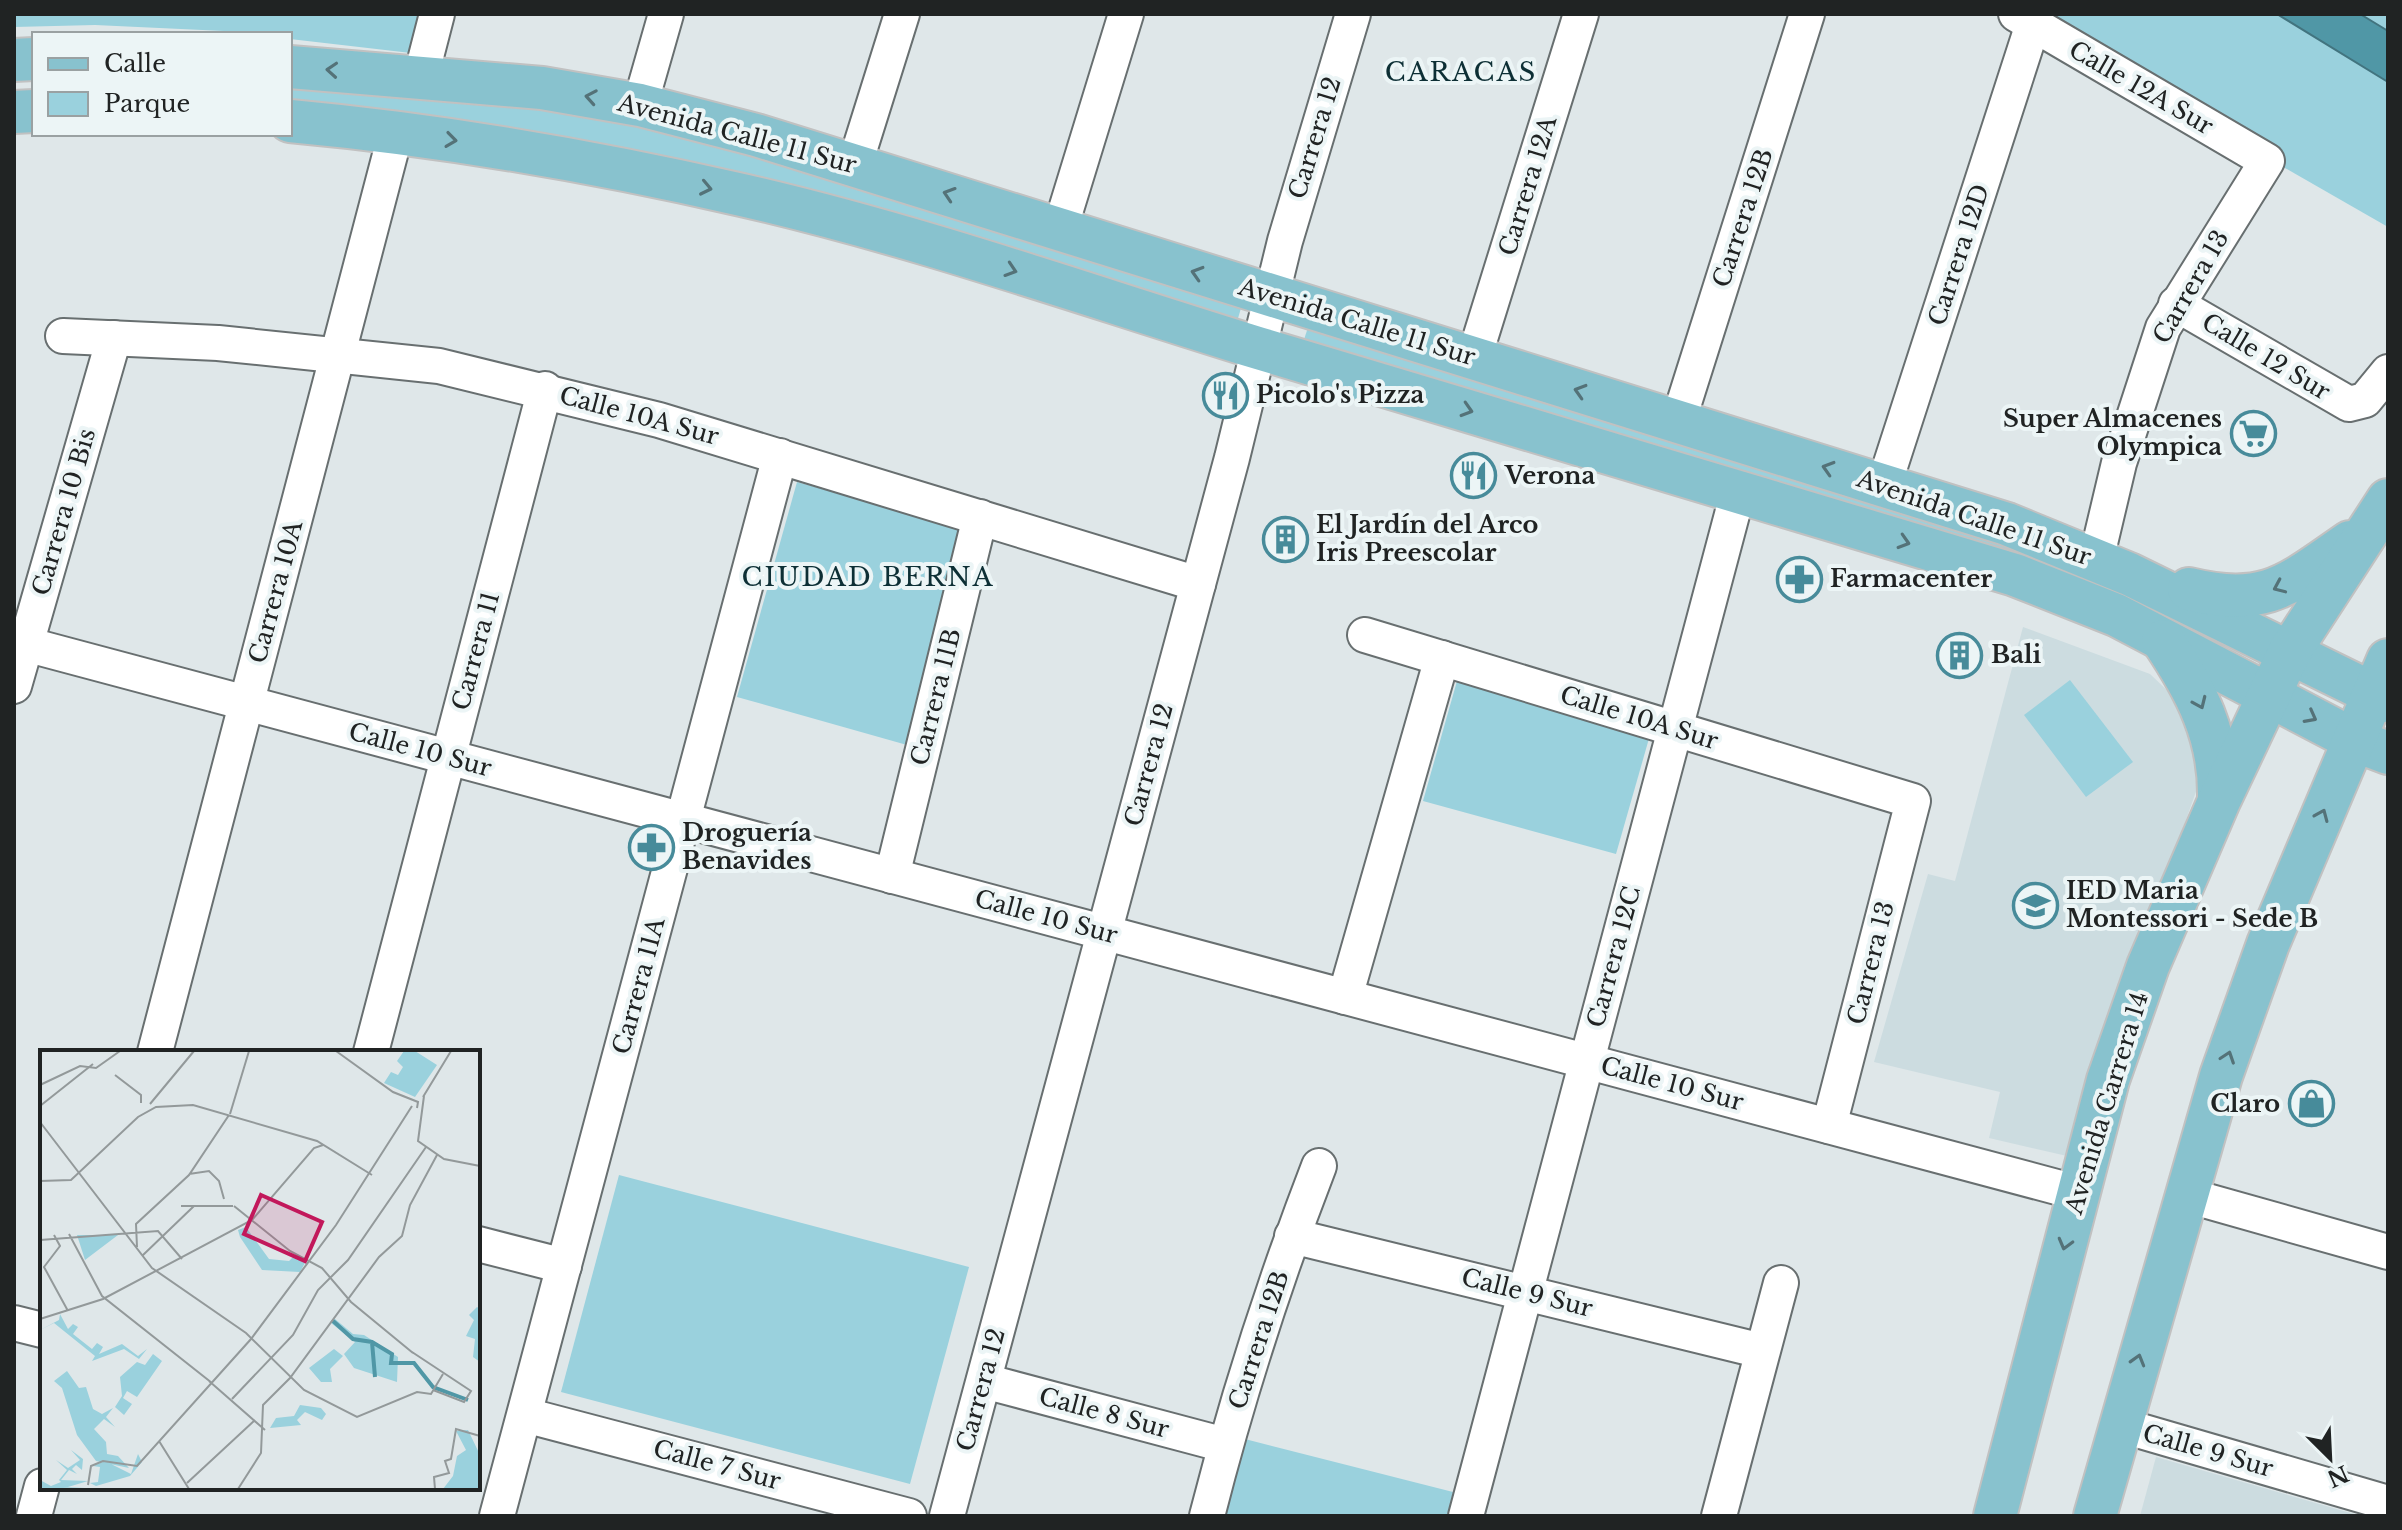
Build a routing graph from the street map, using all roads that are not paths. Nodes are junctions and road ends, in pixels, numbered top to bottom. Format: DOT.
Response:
graph roads {
  1 [pos="437,14"];
  2 [pos="666,14"];
  3 [pos="902,14"];
  4 [pos="1126,14"];
  5 [pos="1353,14"];
  6 [pos="1581,14"];
  7 [pos="1807,14"];
  8 [pos="2025,19"];
  9 [pos="292,67"];
  10 [pos="421,76"];
  11 [pos="640,105"];
  12 [pos="292,121"];
  13 [pos="396,132"];
  14 [pos="2267,161"];
  15 [pos="855,164"];
  16 [pos="1060,229"];
  17 [pos="1272,295"];
  18 [pos="2176,304"];
  19 [pos="63,336"];
  20 [pos="114,338"];
  21 [pos="1258,348"];
  22 [pos="338,353"];
  23 [pos="1474,358"];
  24 [pos="2388,372"];
  25 [pos="545,389"];
  26 [pos="1678,422"];
  27 [pos="780,456"];
  28 [pos="1884,485"];
  29 [pos="1738,492"];
  30 [pos="2378,515"];
  31 [pos="980,517"];
  32 [pos="2113,567"];
  33 [pos="1198,584"];
  34 [pos="1365,635"];
  35 [pos="2160,637"];
  36 [pos="20,643"];
  37 [pos="2290,651"];
  38 [pos="1442,658"];
  39 [pos="2383,685"];
  40 [pos="14,686"];
  41 [pos="2268,694"];
  42 [pos="246,703"];
  43 [pos="1675,729"];
  44 [pos="2371,746"];
  45 [pos="448,757"];
  46 [pos="1913,801"];
  47 [pos="2219,801"];
  48 [pos="683,820"];
  49 [pos="892,876"];
  50 [pos="1104,932"];
  51 [pos="1345,997"];
  52 [pos="156,1050"];
  53 [pos="372,1050"];
  54 [pos="1587,1061"];
  55 [pos="1829,1126"];
  56 [pos="1319,1166"];
  57 [pos="2079,1193"];
  58 [pos="2186,1195"];
  59 [pos="1292,1236"];
  60 [pos="480,1245"];
  61 [pos="2388,1252"];
  62 [pos="564,1266"];
  63 [pos="1781,1283"];
  64 [pos="1526,1292"];
  65 [pos="14,1323"];
  66 [pos="40,1330"];
  67 [pos="1762,1351"];
  68 [pos="984,1381"];
  69 [pos="525,1415"];
  70 [pos="2120,1425"];
  71 [pos="1225,1445"];
  72 [pos="41,1490"];
  73 [pos="2388,1503"];
  74 [pos="34,1516"];
  75 [pos="497,1516"];
  76 [pos="909,1516"];
  77 [pos="947,1516"];
  78 [pos="1207,1516"];
  79 [pos="1466,1516"];
  80 [pos="1719,1516"];
  81 [pos="1995,1516"];
  82 [pos="2095,1516"];
  1 -- 10 [label="street"];
  2 -- 11 [label="street"];
  3 -- 15 [label="street"];
  4 -- 16 [label="street"];
  5 -- 17 [label="street, Carrera 12"];
  6 -- 23 [label="street, Carrera 12A"];
  7 -- 26 [label="street, Carrera 12B"];
  8 -- 14 [label="street, Calle 12A Sur"];
  8 -- 28 [label="street, Carrera 12D"];
  10 -- 9 [label="main road, Avenida Calle 11 Sur, one-way"];
  11 -- 10 [label="main road, Avenida Calle 11 Sur, one-way"];
  11 -- 15 [label="main road, Avenida Calle 11 Sur"];
  12 -- 13 [label="main road, Avenida Calle 11 Sur"];
  13 -- 21 [label="main road, Avenida Calle 11 Sur, one-way"];
  13 -- 22 [label="street, Carrera 10A"];
  14 -- 18 [label="street, Carrera 13"];
  16 -- 15 [label="main road, Avenida Calle 11 Sur, one-way"];
  17 -- 16 [label="main road, Avenida Calle 11 Sur, one-way"];
  17 -- 21 [label="street, Carrera 12"];
  17 -- 23 [label="main road, Avenida Calle 11 Sur"];
  18 -- 24 [label="street, Calle 12 Sur"];
  18 -- 32 [label="street, Carrera 13"];
  19 -- 20 [label="street, Calle 10A Sur"];
  20 -- 22 [label="street, Calle 10A Sur"];
  20 -- 36 [label="street, Carrera 10 Bis"];
  21 -- 29 [label="main road, Avenida Calle 11 Sur, one-way"];
  21 -- 33 [label="street, Carrera 12"];
  22 -- 25 [label="street, Calle 10A Sur"];
  22 -- 42 [label="street, Carrera 10A"];
  26 -- 23 [label="main road, Avenida Calle 11 Sur, one-way"];
  25 -- 27 [label="street, Calle 10A Sur"];
  25 -- 45 [label="street, Carrera 11"];
  28 -- 26 [label="main road, Avenida Calle 11 Sur, one-way"];
  27 -- 31 [label="street, Calle 10A Sur"];
  27 -- 48 [label="street, Carrera 11A"];
  28 -- 32 [label="main road, Avenida Calle 11 Sur"];
  29 -- 35 [label="main road, Avenida Calle 11 Sur, one-way"];
  29 -- 43 [label="street, Carrera 12C"];
  30 -- 32 [label="main road, one-way"];
  30 -- 37 [label="main road, Avenida Carrera 14"];
  31 -- 33 [label="street, Calle 10A Sur"];
  31 -- 49 [label="street, Carrera 11B"];
  32 -- 37 [label="main road, Avenida Calle 11 Sur"];
  33 -- 50 [label="street, Carrera 12"];
  34 -- 38 [label="street, Calle 10A Sur"];
  35 -- 41 [label="main road, Avenida Calle 11 Sur"];
  35 -- 47 [label="main road, one-way"];
  36 -- 40 [label="street, Carrera 10 Bis"];
  36 -- 42 [label="street, Calle 10 Sur"];
  37 -- 39 [label="main road, Avenida Calle 11 Sur"];
  37 -- 41 [label="main road, Avenida Carrera 14"];
  38 -- 43 [label="street, Calle 10A Sur"];
  38 -- 51 [label="street"];
  39 -- 44 [label="main road"];
  41 -- 44 [label="main road, Avenida Calle 11 Sur, one-way"];
  41 -- 47 [label="main road, Avenida Carrera 14"];
  42 -- 45 [label="street, Calle 10 Sur"];
  42 -- 52 [label="street, Carrera 10A"];
  43 -- 46 [label="street, Calle 10A Sur"];
  43 -- 54 [label="street, Carrera 12C"];
  58 -- 44 [label="main road, one-way"];
  45 -- 48 [label="street, Calle 10 Sur"];
  45 -- 53 [label="street, Carrera 11"];
  46 -- 55 [label="street, Carrera 13"];
  47 -- 57 [label="main road, Avenida Carrera 14"];
  48 -- 49 [label="street, Calle 10 Sur"];
  48 -- 62 [label="street, Carrera 11A"];
  49 -- 50 [label="street, Calle 10 Sur"];
  50 -- 51 [label="street, Calle 10 Sur"];
  50 -- 68 [label="street, Carrera 12"];
  51 -- 54 [label="street, Calle 10 Sur"];
  54 -- 55 [label="street, Calle 10 Sur"];
  54 -- 64 [label="street, Carrera 12C"];
  55 -- 57 [label="street, Calle 10 Sur"];
  56 -- 59 [label="street, Carrera 12B"];
  57 -- 81 [label="main road, Avenida Carrera 14, one-way"];
  58 -- 61 [label="street"];
  70 -- 58 [label="main road, one-way"];
  59 -- 64 [label="street, Calle 9 Sur"];
  59 -- 71 [label="street, Carrera 12B"];
  60 -- 62 [label="street"];
  62 -- 69 [label="street, Carrera 11A"];
  63 -- 67 [label="street"];
  64 -- 67 [label="street, Calle 9 Sur"];
  64 -- 79 [label="street, Carrera 12C"];
  65 -- 66 [label="street"];
  67 -- 80 [label="street"];
  68 -- 71 [label="street, Calle 8 Sur"];
  68 -- 77 [label="street, Carrera 12"];
  69 -- 75 [label="street, Carrera 11A"];
  69 -- 76 [label="street, Calle 7 Sur"];
  70 -- 73 [label="street, Calle 9 Sur"];
  70 -- 82 [label="main road"];
  71 -- 78 [label="street, Carrera 12B"];
  72 -- 74 [label="street"];
}
